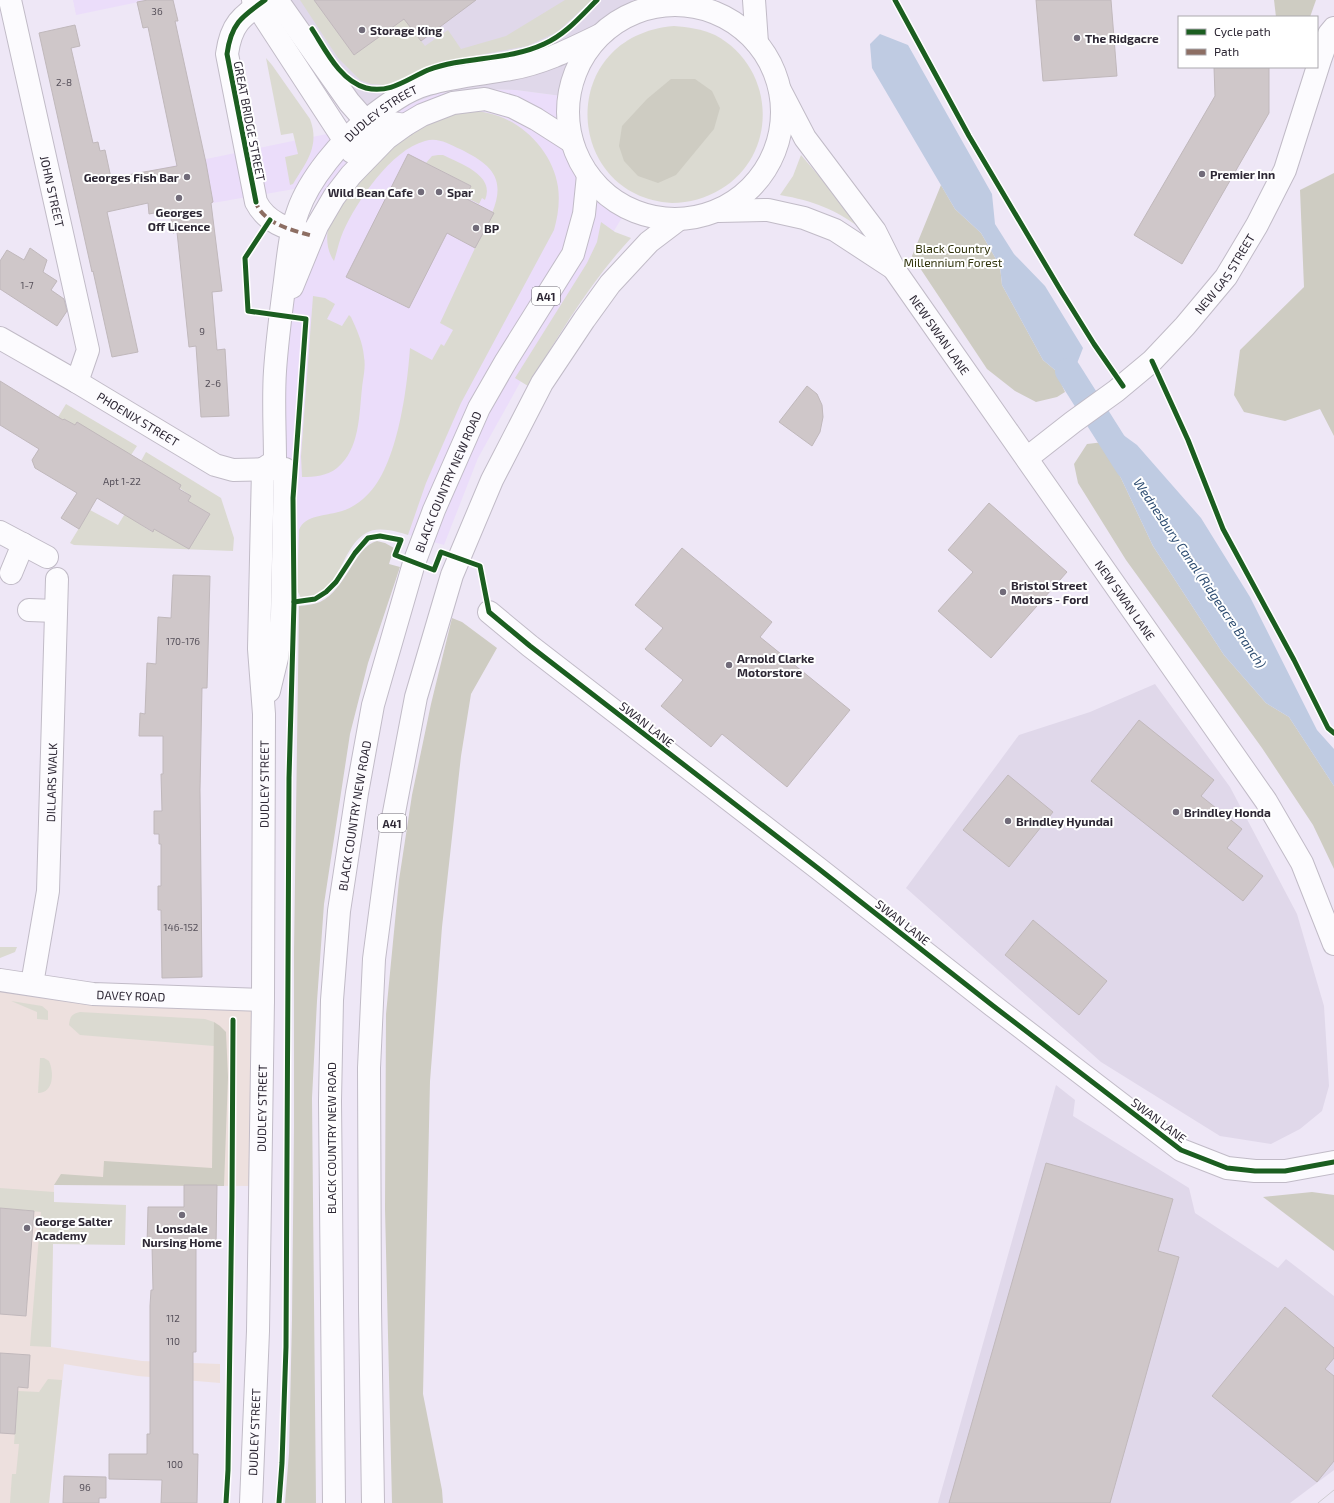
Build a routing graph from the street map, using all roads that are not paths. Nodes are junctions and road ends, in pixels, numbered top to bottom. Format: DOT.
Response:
graph roads {
  1 [pos="10,0"];
  2 [pos="633,0"];
  3 [pos="754,0"];
  4 [pos="263,1"];
  5 [pos="608,28"];
  6 [pos="1334,28"];
  7 [pos="757,43"];
  8 [pos="1318,66"];
  9 [pos="1317,68"];
  10 [pos="780,90"];
  11 [pos="375,131"];
  12 [pos="345,142"];
  13 [pos="572,142"];
  14 [pos="588,175"];
  15 [pos="719,210"];
  16 [pos="678,220"];
  17 [pos="303,233"];
  18 [pos="894,269"];
  19 [pos="0,338"];
  20 [pos="275,371"];
  21 [pos="77,382"];
  22 [pos="1027,458"];
  23 [pos="263,469"];
  24 [pos="285,469"];
  25 [pos="0,532"];
  26 [pos="23,544"];
  27 [pos="47,557"];
  28 [pos="10,573"];
  29 [pos="57,579"];
  30 [pos="29,610"];
  31 [pos="56,611"];
  32 [pos="489,612"];
  33 [pos="264,714"];
  34 [pos="1334,944"];
  35 [pos="0,980"];
  36 [pos="32,984"];
  37 [pos="263,1000"];
  38 [pos="1334,1162"];
  39 [pos="252,1503"];
  40 [pos="334,1503"];
  41 [pos="373,1503"];
  1 -- 21 [label="main road, JOHN STREET"];
  2 -- 5 [label="main road"];
  3 -- 7 [label="main road"];
  4 -- 11 [label="main road"];
  4 -- 12 [label="main road"];
  4 -- 17 [label="main road, GREAT BRIDGE STREET"];
  5 -- 7 [label="main road, DUDLEY STREET"];
  5 -- 11 [label="main road, DUDLEY STREET"];
  5 -- 13 [label="main road"];
  6 -- 8 [label="main road, NEW GAS STREET"];
  7 -- 10 [label="main road, DUDLEY STREET"];
  9 -- 22 [label="main road, NEW GAS STREET"];
  10 -- 15 [label="main road"];
  10 -- 18 [label="main road, NEW SWAN LANE"];
  11 -- 12 [label="main road, DUDLEY STREET"];
  11 -- 13 [label="main road, DUDLEY STREET"];
  11 -- 17 [label="main road, DUDLEY STREET"];
  12 -- 17 [label="main road, DUDLEY STREET"];
  13 -- 14 [label="main road"];
  14 -- 16 [label="main road"];
  14 -- 40 [label="main road, BLACK COUNTRY NEW ROAD / A41"];
  15 -- 16 [label="main road"];
  15 -- 18 [label="main road, NEW SWAN LANE"];
  16 -- 41 [label="main road, A41"];
  17 -- 20 [label="main road, DUDLEY STREET"];
  18 -- 22 [label="main road, NEW SWAN LANE"];
  19 -- 21 [label="main road, PHOENIX STREET"];
  20 -- 23 [label="main road, DUDLEY STREET"];
  20 -- 24 [label="main road, DUDLEY STREET"];
  21 -- 23 [label="main road, PHOENIX STREET"];
  22 -- 34 [label="main road, NEW SWAN LANE"];
  23 -- 24 [label="main road, PHOENIX STREET"];
  23 -- 33 [label="main road, DUDLEY STREET"];
  24 -- 33 [label="main road, DUDLEY STREET"];
  25 -- 26 [label="main road"];
  26 -- 27 [label="main road"];
  26 -- 28 [label="main road"];
  29 -- 31 [label="main road, DILLARS WALK"];
  30 -- 31 [label="main road"];
  31 -- 36 [label="main road, DILLARS WALK"];
  32 -- 38 [label="main road, SWAN LANE"];
  33 -- 37 [label="main road, DUDLEY STREET"];
  35 -- 36 [label="main road, DAVEY ROAD"];
  36 -- 37 [label="main road, DAVEY ROAD"];
  37 -- 39 [label="main road, DUDLEY STREET"];
}
